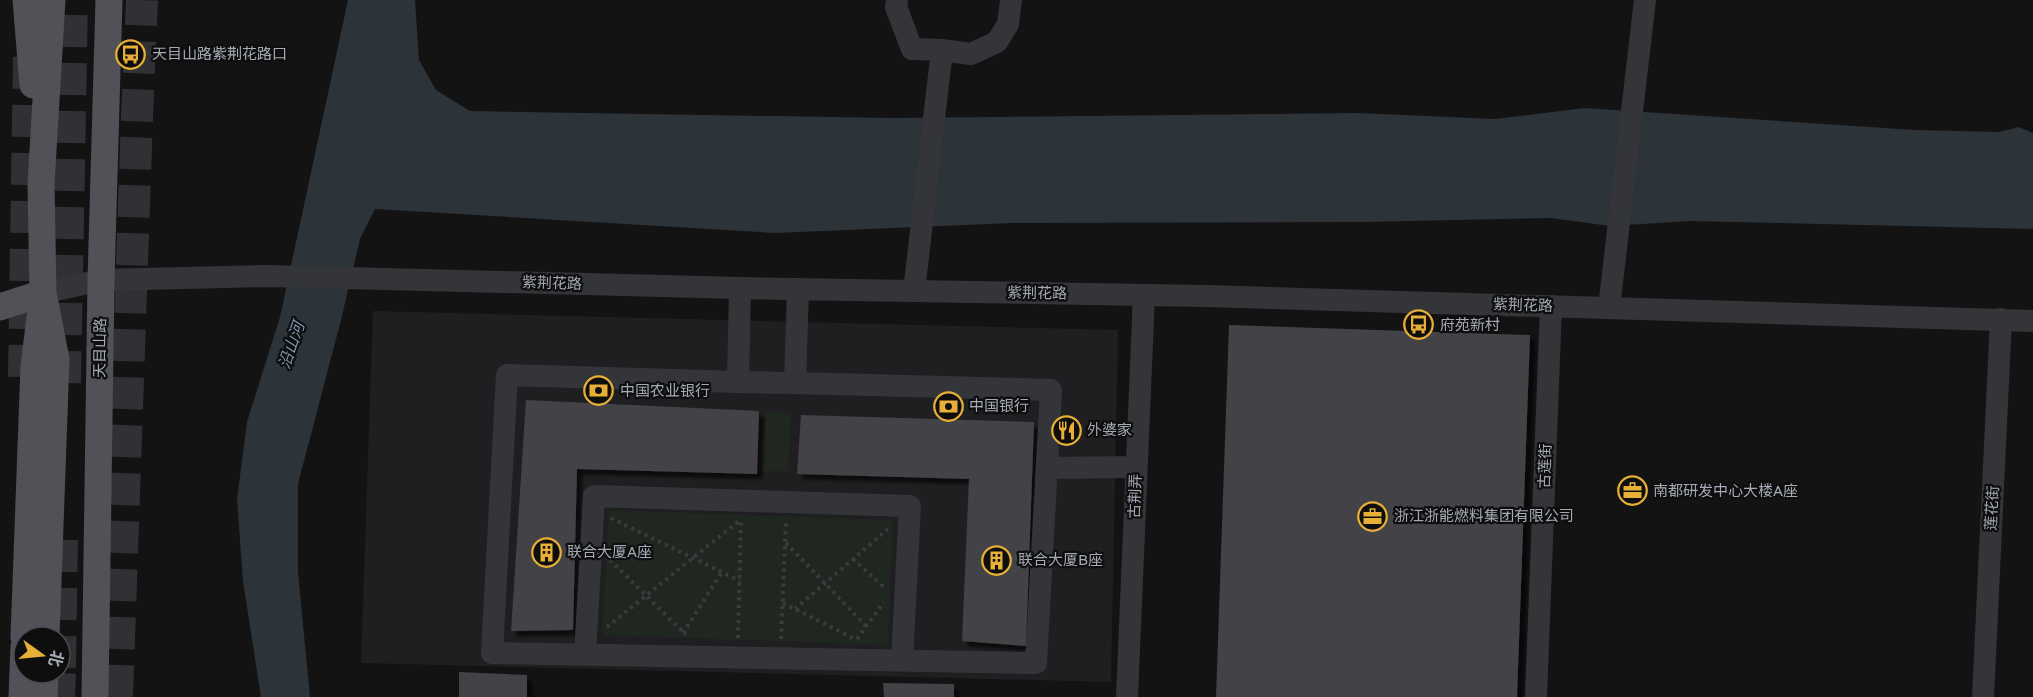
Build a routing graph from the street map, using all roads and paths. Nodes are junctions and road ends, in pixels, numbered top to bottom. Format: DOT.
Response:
graph roads {
  1 [pos="26,0"];
  2 [pos="52,0"];
  3 [pos="109,0"];
  4 [pos="897,0"];
  5 [pos="1011,0"];
  6 [pos="1645,0"];
  7 [pos="942,51"];
  8 [pos="41,184"];
  9 [pos="101,280"];
  10 [pos="740,288"];
  11 [pos="798,289"];
  12 [pos="914,291"];
  13 [pos="43,293"];
  14 [pos="1144,295"];
  15 [pos="0,306"];
  16 [pos="1551,306"];
  17 [pos="1609,308"];
  18 [pos="2001,319"];
  19 [pos="2033,321"];
  20 [pos="738,382"];
  21 [pos="795,383"];
  22 [pos="1136,467"];
  23 [pos="1047,468"];
  24 [pos="788,502"];
  25 [pos="742,510"];
  26 [pos="609,517"];
  27 [pos="893,525"];
  28 [pos="785,543"];
  29 [pos="606,557"];
  30 [pos="693,558"];
  31 [pos="853,559"];
  32 [pos="722,572"];
  33 [pos="740,581"];
  34 [pos="825,583"];
  35 [pos="646,596"];
  36 [pos="783,603"];
  37 [pos="795,609"];
  38 [pos="24,625"];
  39 [pos="46,625"];
  40 [pos="866,626"];
  41 [pos="602,631"];
  42 [pos="683,633"];
  43 [pos="688,638"];
  44 [pos="856,640"];
  45 [pos="867,645"];
  46 [pos="585,655"];
  47 [pos="738,657"];
  48 [pos="782,658"];
  49 [pos="902,660"];
  50 [pos="95,697"];
  51 [pos="1127,697"];
  52 [pos="1536,697"];
  53 [pos="1983,697"];
  1 -- 8 [label="main road"];
  2 -- 8 [label="main road"];
  3 -- 9 [label="main road, 天目山路"];
  4 -- 7 [label="street"];
  5 -- 7 [label="street"];
  6 -- 17 [label="street"];
  7 -- 12 [label="street"];
  8 -- 13 [label="main road"];
  9 -- 10 [label="street, 紫荆花路"];
  9 -- 13 [label="street, 紫荆花路"];
  9 -- 50 [label="main road, 天目山路"];
  10 -- 11 [label="street, 紫荆花路"];
  10 -- 20 [label="street"];
  11 -- 12 [label="street, 紫荆花路"];
  11 -- 21 [label="street"];
  12 -- 14 [label="street, 紫荆花路"];
  13 -- 15 [label="main road"];
  13 -- 38 [label="main road"];
  13 -- 39 [label="main road"];
  14 -- 16 [label="street, 紫荆花路"];
  14 -- 22 [label="street, 古荆弄"];
  16 -- 17 [label="street, 紫荆花路"];
  16 -- 52 [label="street, 古莲街"];
  17 -- 18 [label="street, 紫荆花路"];
  18 -- 19 [label="street, 紫荆花路"];
  18 -- 53 [label="street, 莲花街"];
  20 -- 21 [label="street"];
  20 -- 46 [label="street"];
  21 -- 23 [label="street"];
  22 -- 23 [label="street"];
  22 -- 51 [label="street, 古荆弄"];
  23 -- 49 [label="street"];
  24 -- 25 [label="street"];
  24 -- 28 [label="path"];
  24 -- 49 [label="street"];
  25 -- 30 [label="path"];
  25 -- 33 [label="path"];
  25 -- 46 [label="street"];
  26 -- 30 [label="path"];
  27 -- 31 [label="path"];
  28 -- 34 [label="path"];
  28 -- 36 [label="path"];
  29 -- 35 [label="path"];
  30 -- 32 [label="path"];
  30 -- 35 [label="path"];
  31 -- 34 [label="path"];
  31 -- 40 [label="path"];
  32 -- 33 [label="path"];
  32 -- 42 [label="path"];
  33 -- 47 [label="path"];
  34 -- 37 [label="path"];
  34 -- 40 [label="path"];
  35 -- 41 [label="path"];
  35 -- 42 [label="path"];
  36 -- 37 [label="path"];
  36 -- 48 [label="path"];
  37 -- 44 [label="path"];
  40 -- 44 [label="path"];
  42 -- 43 [label="path"];
  44 -- 45 [label="path"];
  46 -- 47 [label="street"];
  47 -- 48 [label="street"];
  48 -- 49 [label="street"];
}
